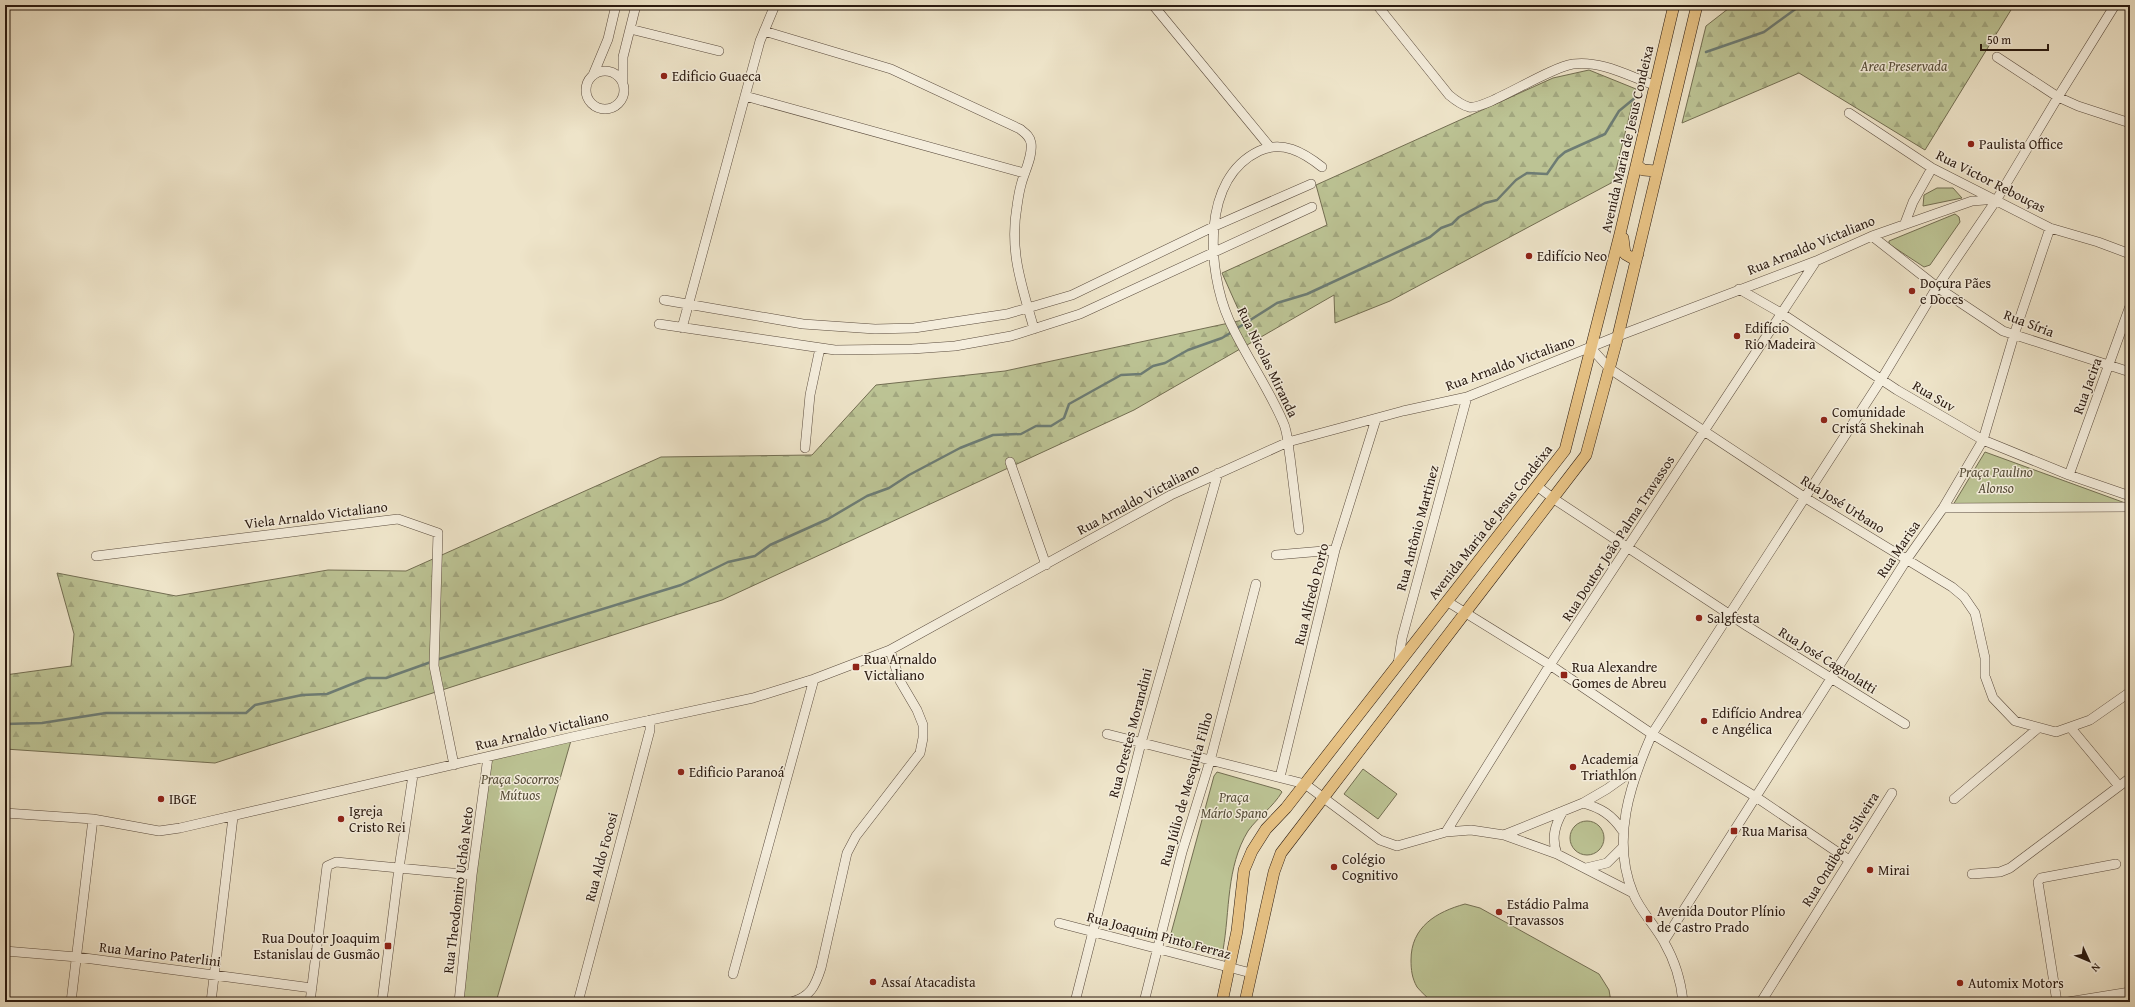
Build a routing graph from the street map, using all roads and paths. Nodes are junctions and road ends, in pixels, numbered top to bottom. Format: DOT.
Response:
graph roads {
  1 [pos="616,5"];
  2 [pos="636,5"];
  3 [pos="775,5"];
  4 [pos="1153,5"];
  5 [pos="1378,5"];
  6 [pos="1674,5"];
  7 [pos="1697,5"];
  8 [pos="2115,5"];
  9 [pos="630,29"];
  10 [pos="764,31"];
  11 [pos="720,51"];
  12 [pos="1997,57"];
  13 [pos="593,75"];
  14 [pos="623,82"];
  15 [pos="1654,85"];
  16 [pos="745,96"];
  17 [pos="2058,97"];
  18 [pos="1849,113"];
  19 [pos="2130,123"];
  20 [pos="1268,146"];
  21 [pos="1636,165"];
  22 [pos="1322,167"];
  23 [pos="1932,168"];
  24 [pos="1656,171"];
  25 [pos="1024,173"];
  26 [pos="1311,184"];
  27 [pos="1997,199"];
  28 [pos="1312,207"];
  29 [pos="1905,223"];
  30 [pos="1215,226"];
  31 [pos="2050,228"];
  32 [pos="1620,234"];
  33 [pos="1872,236"];
  34 [pos="1214,252"];
  35 [pos="1638,254"];
  36 [pos="2130,254"];
  37 [pos="1816,261"];
  38 [pos="1937,287"];
  39 [pos="1739,289"];
  40 [pos="664,300"];
  41 [pos="688,304"];
  42 [pos="2130,306"];
  43 [pos="1028,308"];
  44 [pos="1781,313"];
  45 [pos="659,324"];
  46 [pos="682,328"];
  47 [pos="1034,329"];
  48 [pos="2014,335"];
  49 [pos="1618,336"];
  50 [pos="820,348"];
  51 [pos="1591,348"];
  52 [pos="2110,365"];
  53 [pos="1610,369"];
  54 [pos="2130,372"];
  55 [pos="1881,380"];
  56 [pos="1468,397"];
  57 [pos="1376,419"];
  58 [pos="1705,431"];
  59 [pos="1983,440"];
  60 [pos="1288,442"];
  61 [pos="805,448"];
  62 [pos="1010,462"];
  63 [pos="1218,473"];
  64 [pos="2069,475"];
  65 [pos="1537,486"];
  66 [pos="2130,496"];
  67 [pos="1804,497"];
  68 [pos="1554,499"];
  69 [pos="2130,507"];
  70 [pos="1943,508"];
  71 [pos="1299,530"];
  72 [pos="1629,548"];
  73 [pos="1336,550"];
  74 [pos="1276,555"];
  75 [pos="96,556"];
  76 [pos="1907,559"];
  77 [pos="1046,565"];
  78 [pos="1256,584"];
  79 [pos="1448,602"];
  80 [pos="1464,612"];
  81 [pos="1729,614"];
  82 [pos="890,650"];
  83 [pos="1550,665"];
  84 [pos="1397,667"];
  85 [pos="814,679"];
  86 [pos="1832,679"];
  87 [pos="2128,697"];
  88 [pos="650,720"];
  89 [pos="1905,724"];
  90 [pos="2070,727"];
  91 [pos="2037,729"];
  92 [pos="1107,734"];
  93 [pos="1652,734"];
  94 [pos="1141,743"];
  95 [pos="488,757"];
  96 [pos="1210,760"];
  97 [pos="454,765"];
  98 [pos="1638,767"];
  99 [pos="413,775"];
  100 [pos="1280,777"];
  101 [pos="2130,778"];
  102 [pos="1305,784"];
  103 [pos="2119,786"];
  104 [pos="1892,793"];
  105 [pos="1756,797"];
  106 [pos="1322,798"];
  107 [pos="1954,799"];
  108 [pos="1583,803"];
  109 [pos="1563,811"];
  110 [pos="5,813"];
  111 [pos="233,816"];
  112 [pos="93,819"];
  113 [pos="1622,830"];
  114 [pos="1446,832"];
  115 [pos="1504,835"];
  116 [pos="1622,848"];
  117 [pos="1557,854"];
  118 [pos="1848,860"];
  119 [pos="2116,864"];
  120 [pos="399,868"];
  121 [pos="1586,868"];
  122 [pos="1972,874"];
  123 [pos="472,875"];
  124 [pos="1633,893"];
  125 [pos="1059,923"];
  126 [pos="1093,931"];
  127 [pos="1664,941"];
  128 [pos="1157,949"];
  129 [pos="5,951"];
  130 [pos="77,957"];
  131 [pos="1229,969"];
  132 [pos="1251,973"];
  133 [pos="733,974"];
  134 [pos="215,975"];
  135 [pos="312,988"];
  136 [pos="2130,992"];
  137 [pos="71,1002"];
  138 [pos="211,1002"];
  139 [pos="310,1002"];
  140 [pos="382,1002"];
  141 [pos="459,1002"];
  142 [pos="578,1002"];
  143 [pos="791,1002"];
  144 [pos="1075,1002"];
  145 [pos="1144,1002"];
  146 [pos="1222,1002"];
  147 [pos="1245,1002"];
  148 [pos="1683,1002"];
  149 [pos="1761,1002"];
  150 [pos="2057,1002"];
  151 [pos="2068,1002"];
  1 -- 13 [label="street"];
  2 -- 9 [label="street"];
  3 -- 10 [label="street"];
  4 -- 20 [label="street"];
  5 -- 15 [label="street"];
  6 -- 15 [label="main road, Avenida Maria de Jesus Condeixa"];
  7 -- 24 [label="main road"];
  8 -- 17 [label="street"];
  9 -- 11 [label="street"];
  9 -- 14 [label="street"];
  10 -- 16 [label="street"];
  10 -- 25 [label="street"];
  12 -- 17 [label="street"];
  13 -- 14 [label="street"];
  13 -- 14 [label="street"];
  15 -- 21 [label="main road, Avenida Maria de Jesus Condeixa"];
  16 -- 25 [label="street"];
  16 -- 41 [label="street"];
  17 -- 19 [label="street"];
  17 -- 27 [label="street"];
  18 -- 23 [label="street, Rua Victor Rebouças"];
  20 -- 22 [label="street"];
  20 -- 30 [label="street, Rua Nicolas Miranda"];
  21 -- 24 [label="main road"];
  21 -- 32 [label="main road, Avenida Maria de Jesus Condeixa"];
  23 -- 27 [label="street, Rua Victor Rebouças"];
  23 -- 29 [label="street"];
  24 -- 35 [label="main road"];
  25 -- 43 [label="street"];
  26 -- 30 [label="street"];
  27 -- 29 [label="street, Rua Arnaldo Victaliano"];
  27 -- 31 [label="street, Rua Victor Rebouças"];
  27 -- 38 [label="street"];
  28 -- 34 [label="street"];
  29 -- 33 [label="street, Rua Arnaldo Victaliano"];
  30 -- 34 [label="street, Rua Nicolas Miranda"];
  30 -- 43 [label="street"];
  31 -- 36 [label="street, Rua Victor Rebouças"];
  31 -- 48 [label="street, Rua Marisa"];
  32 -- 35 [label="main road"];
  32 -- 51 [label="main road, Avenida Maria de Jesus Condeixa"];
  33 -- 37 [label="street, Rua Arnaldo Victaliano"];
  33 -- 38 [label="street, Rua Síria"];
  34 -- 47 [label="street"];
  34 -- 60 [label="street, Rua Nicolas Miranda"];
  35 -- 49 [label="main road"];
  37 -- 39 [label="street, Rua Arnaldo Victaliano"];
  37 -- 44 [label="street, Rua Doutor João Palma Travassos"];
  38 -- 48 [label="street, Rua Síria"];
  38 -- 55 [label="street"];
  39 -- 44 [label="street, Rua Suv"];
  39 -- 49 [label="street, Rua Arnaldo Victaliano"];
  40 -- 41 [label="street"];
  41 -- 43 [label="street"];
  41 -- 46 [label="street"];
  42 -- 52 [label="street, Rua Jacira"];
  43 -- 47 [label="street"];
  44 -- 55 [label="street, Rua Suv"];
  44 -- 58 [label="street, Rua Doutor João Palma Travassos"];
  45 -- 46 [label="street"];
  46 -- 50 [label="street"];
  47 -- 50 [label="street"];
  48 -- 52 [label="street, Rua Síria"];
  48 -- 59 [label="street, Rua Marisa"];
  49 -- 51 [label="street, Rua Arnaldo Victaliano"];
  49 -- 53 [label="main road"];
  50 -- 61 [label="street"];
  51 -- 53 [label="street, Rua José Urbano"];
  51 -- 56 [label="street, Rua Arnaldo Victaliano"];
  51 -- 65 [label="main road, Avenida Maria de Jesus Condeixa"];
  52 -- 54 [label="street, Rua Síria"];
  52 -- 64 [label="street, Rua Jacira"];
  53 -- 58 [label="street, Rua José Urbano"];
  53 -- 68 [label="main road"];
  55 -- 59 [label="street, Rua Suv"];
  55 -- 67 [label="street"];
  56 -- 57 [label="street, Rua Arnaldo Victaliano"];
  56 -- 84 [label="street, Rua Antônio Martinez"];
  57 -- 60 [label="street, Rua Arnaldo Victaliano"];
  57 -- 73 [label="street, Rua Alfredo Porto"];
  58 -- 67 [label="street, Rua José Urbano"];
  58 -- 72 [label="street, Rua Doutor João Palma Travassos"];
  59 -- 64 [label="street, Rua Suv"];
  59 -- 70 [label="street, Rua Marisa"];
  60 -- 63 [label="street, Rua Arnaldo Victaliano"];
  60 -- 71 [label="street, Rua Nicolas Miranda"];
  62 -- 77 [label="street"];
  63 -- 77 [label="street, Rua Arnaldo Victaliano"];
  63 -- 94 [label="street, Rua Orestes Morandini"];
  64 -- 66 [label="street, Rua Suv"];
  65 -- 68 [label="street, Rua José Cagnolatti"];
  65 -- 79 [label="main road, Avenida Maria de Jesus Condeixa"];
  67 -- 76 [label="street, Rua José Urbano"];
  67 -- 81 [label="street"];
  68 -- 72 [label="street, Rua José Cagnolatti"];
  68 -- 80 [label="main road"];
  69 -- 70 [label="street"];
  70 -- 76 [label="street, Rua Marisa"];
  72 -- 81 [label="street, Rua José Cagnolatti"];
  72 -- 83 [label="street, Rua Doutor João Palma Travassos"];
  73 -- 74 [label="street"];
  73 -- 100 [label="street, Rua Alfredo Porto"];
  75 -- 97 [label="street, Viela Arnaldo Victaliano"];
  76 -- 86 [label="street, Rua Marisa"];
  76 -- 91 [label="street, Rua José Urbano"];
  77 -- 82 [label="street, Rua Arnaldo Victaliano"];
  78 -- 96 [label="street, Rua Júlio de Mesquita Filho"];
  79 -- 80 [label="street"];
  79 -- 84 [label="main road, Avenida Maria de Jesus Condeixa"];
  80 -- 83 [label="street"];
  80 -- 106 [label="main road"];
  81 -- 86 [label="street, Rua José Cagnolatti"];
  81 -- 93 [label="street"];
  82 -- 85 [label="street, Rua Arnaldo Victaliano"];
  82 -- 143 [label="street"];
  83 -- 93 [label="street"];
  83 -- 114 [label="street, Rua Doutor João Palma Travassos"];
  84 -- 102 [label="main road, Avenida Maria de Jesus Condeixa"];
  85 -- 88 [label="street, Rua Arnaldo Victaliano"];
  85 -- 133 [label="street"];
  86 -- 89 [label="street, Rua José Cagnolatti"];
  86 -- 105 [label="street, Rua Marisa"];
  87 -- 90 [label="street, Rua José Urbano"];
  88 -- 95 [label="street, Rua Arnaldo Victaliano"];
  88 -- 142 [label="street, Rua Aldo Focosi"];
  90 -- 91 [label="street, Rua José Urbano"];
  90 -- 103 [label="street"];
  91 -- 107 [label="street"];
  92 -- 94 [label="street"];
  93 -- 98 [label="street"];
  93 -- 105 [label="street"];
  94 -- 96 [label="street"];
  94 -- 126 [label="street, Rua Orestes Morandini"];
  95 -- 97 [label="street, Rua Arnaldo Victaliano"];
  95 -- 123 [label="street, Rua Theodomiro Uchôa Neto"];
  96 -- 100 [label="street"];
  96 -- 128 [label="street, Rua Júlio de Mesquita Filho"];
  97 -- 99 [label="street, Rua Arnaldo Victaliano"];
  98 -- 108 [label="street"];
  98 -- 113 [label="street"];
  99 -- 111 [label="street, Rua Arnaldo Victaliano"];
  99 -- 120 [label="street"];
  100 -- 102 [label="street"];
  101 -- 103 [label="street"];
  102 -- 106 [label="street"];
  102 -- 131 [label="main road, Avenida Maria de Jesus Condeixa"];
  103 -- 122 [label="street"];
  104 -- 118 [label="street, Rua Ondibecte Silveira"];
  105 -- 118 [label="street"];
  105 -- 127 [label="street, Rua Marisa"];
  106 -- 114 [label="street"];
  106 -- 132 [label="main road"];
  108 -- 109 [label="street"];
  108 -- 113 [label="street"];
  109 -- 115 [label="street"];
  109 -- 117 [label="street"];
  110 -- 112 [label="street, Rua Arnaldo Victaliano"];
  111 -- 112 [label="street, Rua Arnaldo Victaliano"];
  111 -- 134 [label="street"];
  112 -- 130 [label="street"];
  113 -- 116 [label="street"];
  114 -- 115 [label="street"];
  115 -- 117 [label="street"];
  116 -- 121 [label="street"];
  116 -- 124 [label="street"];
  117 -- 121 [label="street"];
  118 -- 149 [label="street, Rua Ondibecte Silveira"];
  119 -- 150 [label="street"];
  120 -- 123 [label="street"];
  120 -- 135 [label="street"];
  120 -- 140 [label="street"];
  121 -- 124 [label="street"];
  123 -- 141 [label="street, Rua Theodomiro Uchôa Neto"];
  124 -- 127 [label="street"];
  125 -- 126 [label="street, Rua Joaquim Pinto Ferraz"];
  126 -- 128 [label="street, Rua Joaquim Pinto Ferraz"];
  126 -- 144 [label="street, Rua Orestes Morandini"];
  127 -- 148 [label="street"];
  128 -- 131 [label="street, Rua Joaquim Pinto Ferraz"];
  128 -- 145 [label="street, Rua Júlio de Mesquita Filho"];
  129 -- 130 [label="street, Rua Marino Paterlini"];
  130 -- 134 [label="street, Rua Marino Paterlini"];
  130 -- 137 [label="street"];
  131 -- 132 [label="street, Rua Joaquim Pinto Ferraz"];
  131 -- 146 [label="main road, Avenida Maria de Jesus Condeixa"];
  132 -- 147 [label="main road"];
  134 -- 135 [label="street, Rua Marino Paterlini"];
  134 -- 138 [label="street"];
  135 -- 139 [label="street"];
  136 -- 151 [label="street"];
}
